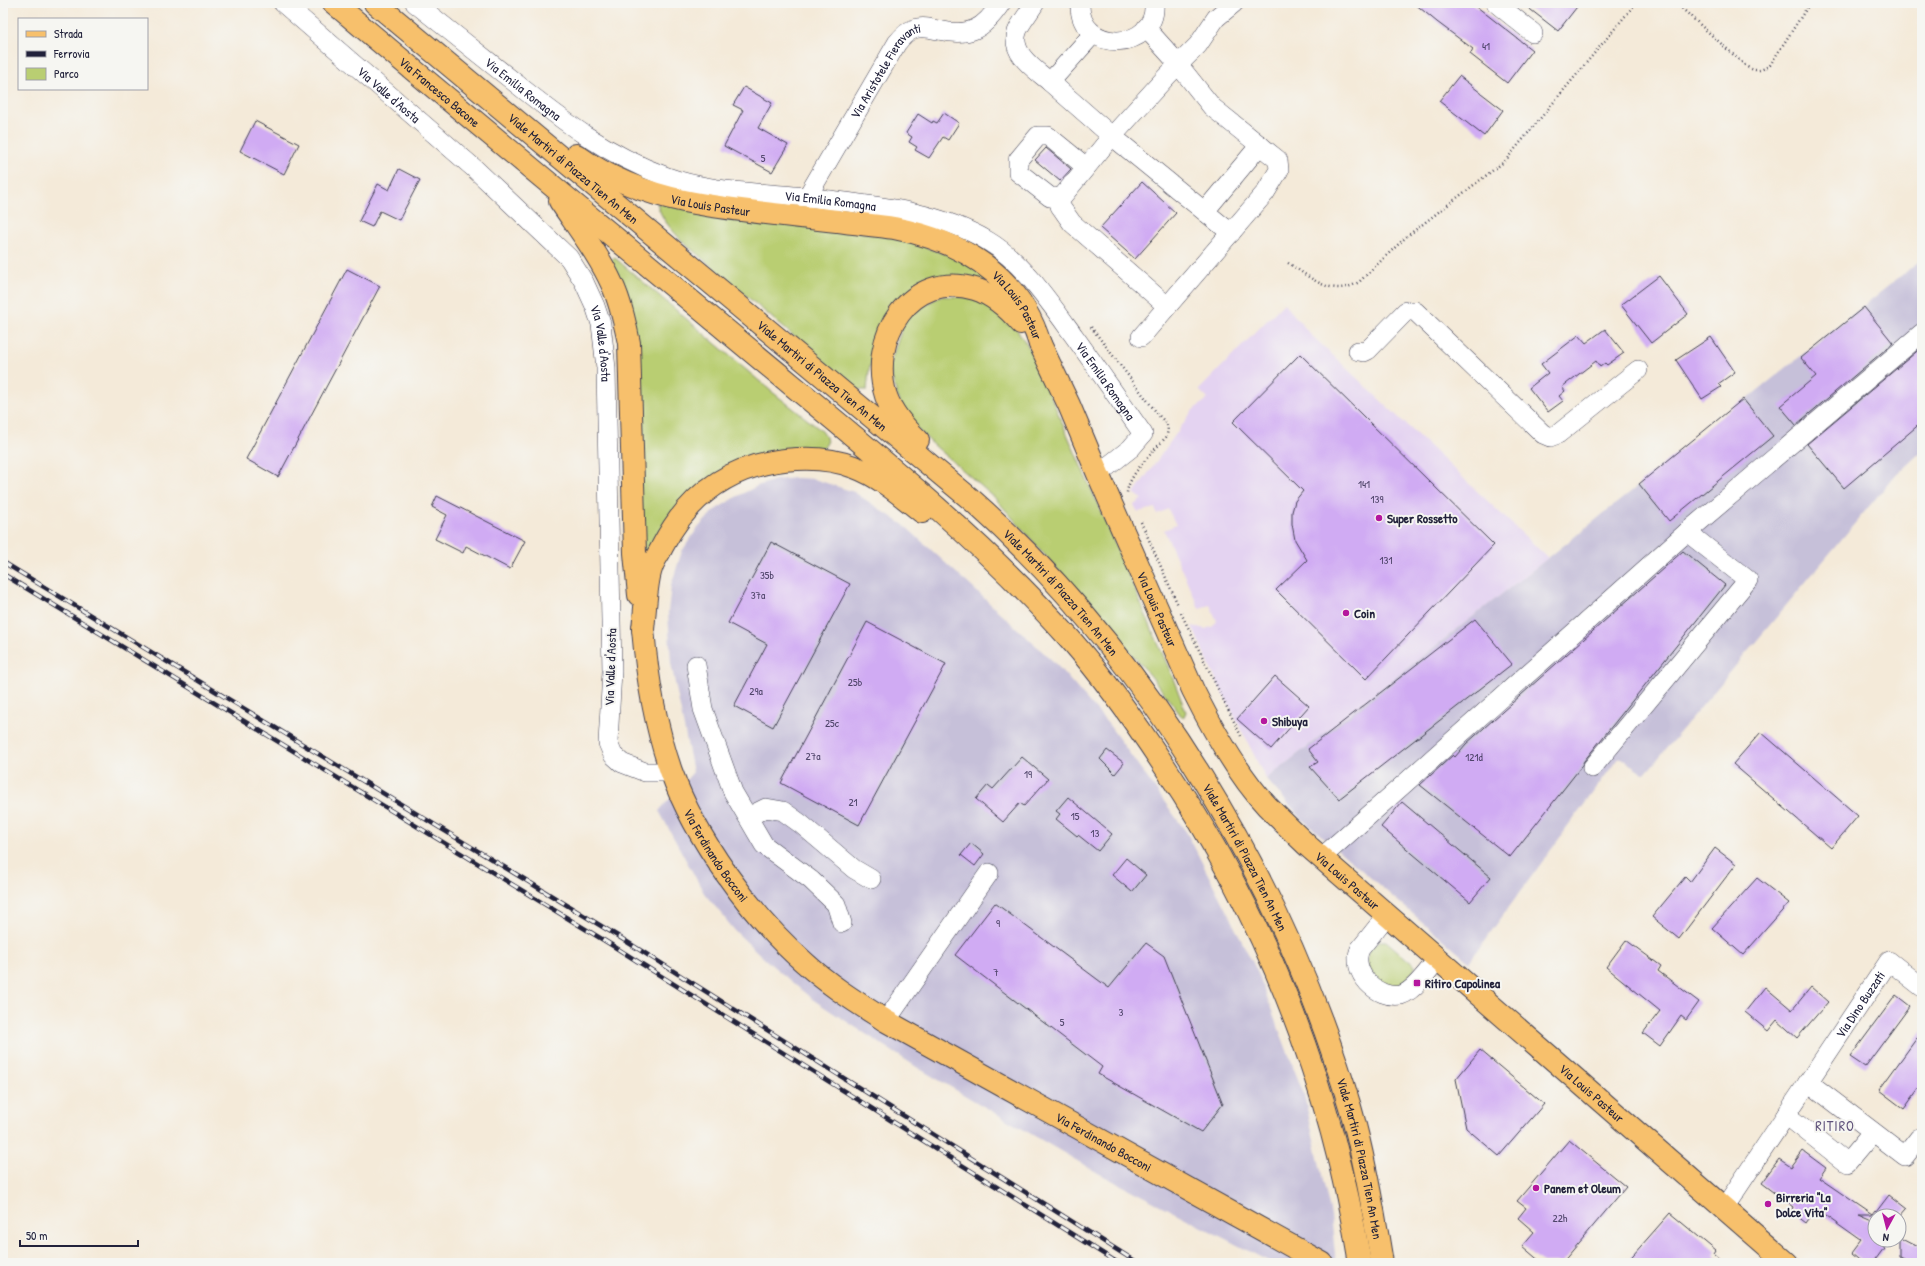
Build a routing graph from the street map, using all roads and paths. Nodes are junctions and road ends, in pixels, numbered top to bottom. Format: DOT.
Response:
graph roads {
  1 [pos="283,3"];
  2 [pos="334,3"];
  3 [pos="375,3"];
  4 [pos="415,3"];
  5 [pos="1001,3"];
  6 [pos="1035,3"];
  7 [pos="1080,3"];
  8 [pos="1154,3"];
  9 [pos="1234,3"];
  10 [pos="1496,3"];
  11 [pos="1636,3"];
  12 [pos="1676,3"];
  13 [pos="1810,3"];
  14 [pos="1146,28"];
  15 [pos="1533,32"];
  16 [pos="1093,34"];
  17 [pos="1179,64"];
  18 [pos="1050,82"];
  19 [pos="491,99"];
  20 [pos="1112,136"];
  21 [pos="1260,144"];
  22 [pos="1086,167"];
  23 [pos="546,181"];
  24 [pos="807,197"];
  25 [pos="1061,198"];
  26 [pos="1205,211"];
  27 [pos="1231,233"];
  28 [pos="1288,263"];
  29 [pos="1167,306"];
  30 [pos="1922,332"];
  31 [pos="1141,337"];
  32 [pos="1040,344"];
  33 [pos="1358,351"];
  34 [pos="1638,370"];
  35 [pos="1098,474"];
  36 [pos="1007,530"];
  37 [pos="1687,532"];
  38 [pos="1041,608"];
  39 [pos="644,629"];
  40 [pos="696,665"];
  41 [pos="1592,768"];
  42 [pos="671,772"];
  43 [pos="748,817"];
  44 [pos="1321,858"];
  45 [pos="989,873"];
  46 [pos="871,879"];
  47 [pos="1387,915"];
  48 [pos="842,923"];
  49 [pos="1438,958"];
  50 [pos="1922,987"];
  51 [pos="886,1021"];
  52 [pos="1808,1082"];
  53 [pos="1786,1115"];
  54 [pos="1873,1132"];
  55 [pos="1922,1140"];
  56 [pos="1724,1208"];
  57 [pos="1322,1263"];
  58 [pos="1360,1263"];
  59 [pos="1382,1263"];
  60 [pos="1787,1263"];
  1 -- 42 [label="street, Via Valle d'Aosta"];
  2 -- 23 [label="main road, Via Francesco Bacone"];
  3 -- 19 [label="main road"];
  4 -- 24 [label="street, Via Emilia Romagna"];
  5 -- 24 [label="street, Via Aristotele Fieravanti"];
  6 -- 18 [label="street"];
  7 -- 16 [label="street"];
  8 -- 14 [label="street"];
  9 -- 17 [label="street"];
  10 -- 15 [label="street"];
  11 -- 28 [label="path"];
  12 -- 13 [label="path"];
  14 -- 16 [label="street"];
  14 -- 17 [label="street"];
  16 -- 18 [label="street"];
  17 -- 20 [label="street"];
  17 -- 21 [label="street"];
  18 -- 20 [label="street"];
  19 -- 32 [label="main road, Via Louis Pasteur"];
  19 -- 36 [label="main road, Viale Martiri di Piazza Tien An Men"];
  20 -- 22 [label="street"];
  20 -- 26 [label="street"];
  21 -- 26 [label="street"];
  21 -- 27 [label="street"];
  22 -- 25 [label="street"];
  22 -- 25 [label="street"];
  23 -- 38 [label="main road, Viale Martiri di Piazza Tien An Men"];
  23 -- 39 [label="main road"];
  24 -- 35 [label="street, Via Emilia Romagna"];
  25 -- 29 [label="street"];
  26 -- 27 [label="street"];
  27 -- 29 [label="street"];
  29 -- 31 [label="street"];
  30 -- 37 [label="street"];
  32 -- 35 [label="main road, Via Louis Pasteur"];
  32 -- 36 [label="main road"];
  33 -- 34 [label="street"];
  35 -- 44 [label="main road, Via Louis Pasteur"];
  36 -- 59 [label="main road, Viale Martiri di Piazza Tien An Men"];
  37 -- 41 [label="street"];
  37 -- 44 [label="street"];
  38 -- 39 [label="main road"];
  38 -- 58 [label="main road, Viale Martiri di Piazza Tien An Men"];
  39 -- 42 [label="main road, Via Ferdinando Bocconi"];
  40 -- 43 [label="street"];
  42 -- 51 [label="main road, Via Ferdinando Bocconi"];
  43 -- 46 [label="street"];
  43 -- 48 [label="street"];
  44 -- 47 [label="main road, Via Louis Pasteur"];
  45 -- 51 [label="street"];
  47 -- 49 [label="main road, Via Louis Pasteur"];
  47 -- 49 [label="street"];
  49 -- 56 [label="main road, Via Louis Pasteur"];
  50 -- 52 [label="street, Via Dino Buzzati"];
  51 -- 57 [label="main road, Via Ferdinando Bocconi"];
  52 -- 53 [label="street, Via Dino Buzzati"];
  52 -- 54 [label="street"];
  53 -- 54 [label="street"];
  53 -- 56 [label="street, Via Dino Buzzati"];
  54 -- 55 [label="street"];
  56 -- 60 [label="main road, Via Louis Pasteur"];
}
